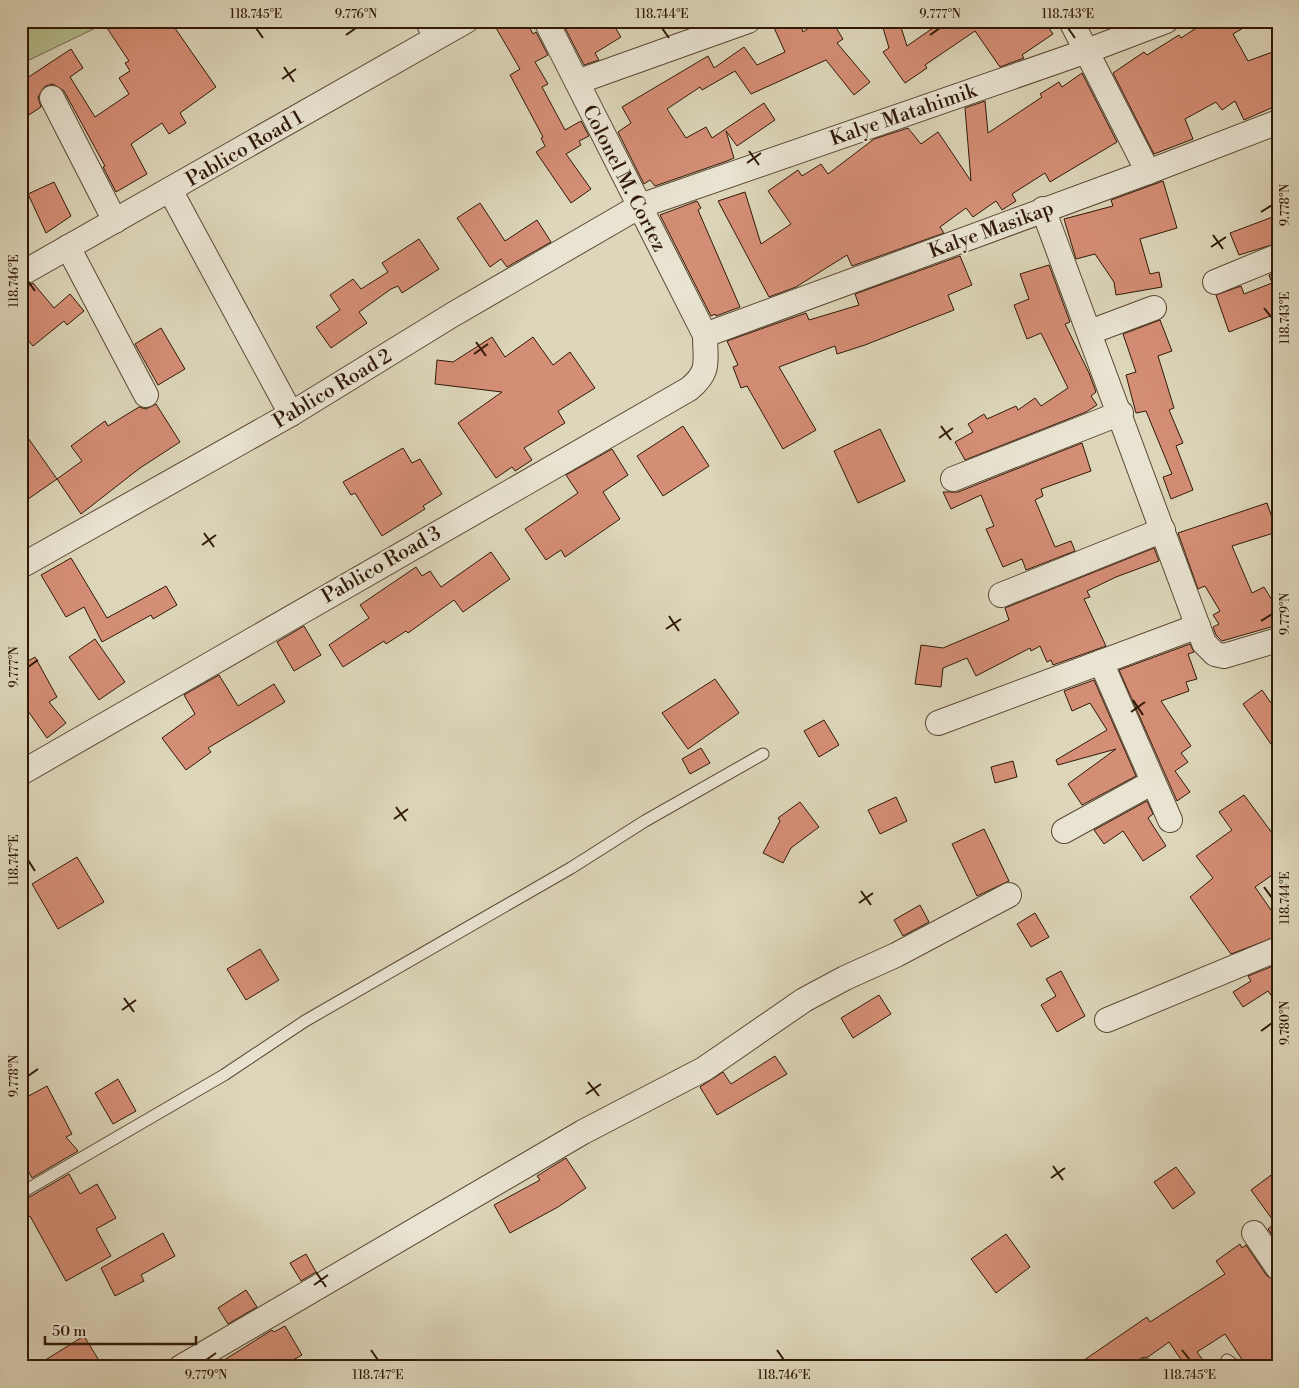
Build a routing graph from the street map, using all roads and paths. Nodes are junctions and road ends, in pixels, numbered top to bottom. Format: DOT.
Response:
graph roads {
  1 [pos="466,21"];
  2 [pos="546,21"];
  3 [pos="748,21"];
  4 [pos="1071,21"];
  5 [pos="1166,21"];
  6 [pos="426,31"];
  7 [pos="1088,50"];
  8 [pos="577,82"];
  9 [pos="52,98"];
  10 [pos="1278,122"];
  11 [pos="1148,172"];
  12 [pos="170,190"];
  13 [pos="640,206"];
  14 [pos="1043,209"];
  15 [pos="115,221"];
  16 [pos="68,247"];
  17 [pos="1278,256"];
  18 [pos="21,274"];
  19 [pos="1215,282"];
  20 [pos="1154,308"];
  21 [pos="1090,332"];
  22 [pos="705,335"];
  23 [pos="146,395"];
  24 [pos="1121,413"];
  25 [pos="291,414"];
  26 [pos="953,479"];
  27 [pos="1163,530"];
  28 [pos="21,566"];
  29 [pos="1001,595"];
  30 [pos="1198,626"];
  31 [pos="1278,640"];
  32 [pos="1101,662"];
  33 [pos="938,723"];
  34 [pos="763,754"];
  35 [pos="21,773"];
  36 [pos="1152,782"];
  37 [pos="1170,820"];
  38 [pos="1064,831"];
  39 [pos="1009,895"];
  40 [pos="1278,949"];
  41 [pos="1106,1020"];
  42 [pos="21,1193"];
  43 [pos="1254,1233"];
  44 [pos="1278,1268"];
  45 [pos="181,1367"];
  1 -- 6 [label="street, Pablico Road 1"];
  2 -- 8 [label="street, Colonel M. Cortez"];
  3 -- 8 [label="street"];
  4 -- 7 [label="street"];
  5 -- 7 [label="street, Kalye Matahimik"];
  6 -- 12 [label="street, Pablico Road 1"];
  7 -- 11 [label="street"];
  7 -- 13 [label="street, Kalye Matahimik"];
  8 -- 13 [label="street, Colonel M. Cortez"];
  9 -- 15 [label="street"];
  10 -- 11 [label="street, Kalye Masikap"];
  11 -- 14 [label="street, Kalye Masikap"];
  12 -- 15 [label="street, Pablico Road 1"];
  12 -- 25 [label="street"];
  13 -- 22 [label="street, Colonel M. Cortez"];
  13 -- 25 [label="street, Pablico Road 2"];
  14 -- 21 [label="street"];
  14 -- 22 [label="street, Kalye Masikap"];
  15 -- 16 [label="street, Pablico Road 1"];
  16 -- 18 [label="street, Pablico Road 1"];
  16 -- 23 [label="street"];
  17 -- 19 [label="street"];
  20 -- 21 [label="street"];
  21 -- 24 [label="street"];
  22 -- 35 [label="street, Pablico Road 3"];
  24 -- 26 [label="street"];
  24 -- 27 [label="street"];
  25 -- 28 [label="street, Pablico Road 2"];
  27 -- 29 [label="street"];
  27 -- 30 [label="street"];
  30 -- 31 [label="street"];
  30 -- 32 [label="street"];
  32 -- 33 [label="street"];
  32 -- 36 [label="street"];
  34 -- 42 [label="lane"];
  36 -- 37 [label="street"];
  36 -- 38 [label="street"];
  39 -- 45 [label="street"];
  40 -- 41 [label="street"];
  43 -- 44 [label="street"];
}
